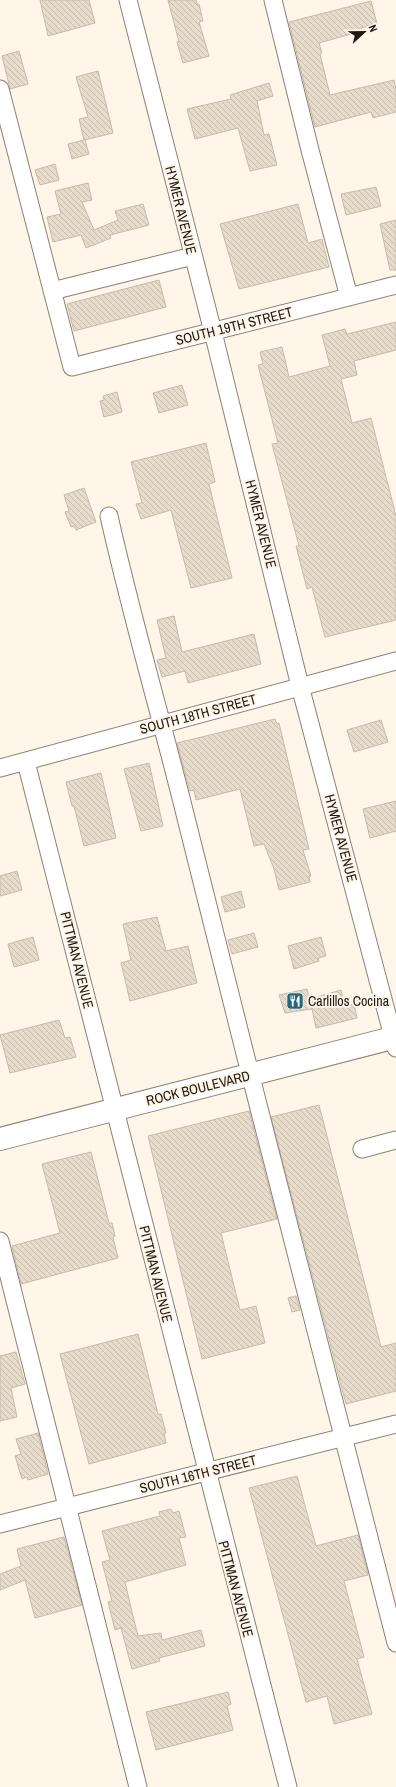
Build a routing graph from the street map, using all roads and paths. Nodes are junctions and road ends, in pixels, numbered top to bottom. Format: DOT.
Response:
graph roads {
  1 [pos="128,0"];
  2 [pos="273,0"];
  3 [pos="0,89"];
  4 [pos="193,256"];
  5 [pos="396,285"];
  6 [pos="52,291"];
  7 [pos="349,297"];
  8 [pos="213,332"];
  9 [pos="109,516"];
  10 [pos="396,661"];
  11 [pos="300,686"];
  12 [pos="163,724"];
  13 [pos="26,762"];
  14 [pos="0,768"];
  15 [pos="395,1041"];
  16 [pos="251,1075"];
  17 [pos="115,1109"];
  18 [pos="0,1138"];
  19 [pos="396,1140"];
  20 [pos="362,1148"];
  21 [pos="0,1241"];
  22 [pos="396,1424"];
  23 [pos="342,1438"];
  24 [pos="206,1472"];
  25 [pos="68,1507"];
  26 [pos="0,1524"];
  27 [pos="396,1643"];
  28 [pos="138,1787"];
  29 [pos="288,1787"];
  1 -- 4 [label="street, HYMER AVENUE"];
  2 -- 7 [label="street"];
  3 -- 6 [label="street"];
  4 -- 6 [label="street"];
  4 -- 8 [label="street, HYMER AVENUE"];
  5 -- 7 [label="street, SOUTH 19TH STREET"];
  6 -- 8 [label="street, SOUTH 19TH STREET"];
  7 -- 8 [label="street, SOUTH 19TH STREET"];
  8 -- 11 [label="street, HYMER AVENUE"];
  9 -- 12 [label="street"];
  10 -- 11 [label="street, SOUTH 18TH STREET"];
  11 -- 12 [label="street, SOUTH 18TH STREET"];
  11 -- 15 [label="street, HYMER AVENUE"];
  12 -- 13 [label="street, SOUTH 18TH STREET"];
  12 -- 16 [label="street"];
  13 -- 14 [label="street, SOUTH 18TH STREET"];
  13 -- 17 [label="street, PITTMAN AVENUE"];
  15 -- 16 [label="main road, ROCK BOULEVARD"];
  16 -- 17 [label="main road, ROCK BOULEVARD"];
  16 -- 23 [label="street"];
  17 -- 18 [label="main road, ROCK BOULEVARD"];
  17 -- 24 [label="street, PITTMAN AVENUE"];
  19 -- 20 [label="street"];
  21 -- 25 [label="street"];
  22 -- 23 [label="street, SOUTH 16TH STREET"];
  23 -- 24 [label="street, SOUTH 16TH STREET"];
  23 -- 27 [label="street"];
  24 -- 25 [label="street, SOUTH 16TH STREET"];
  24 -- 29 [label="street, PITTMAN AVENUE"];
  25 -- 26 [label="street, SOUTH 16TH STREET"];
  25 -- 28 [label="street"];
}
